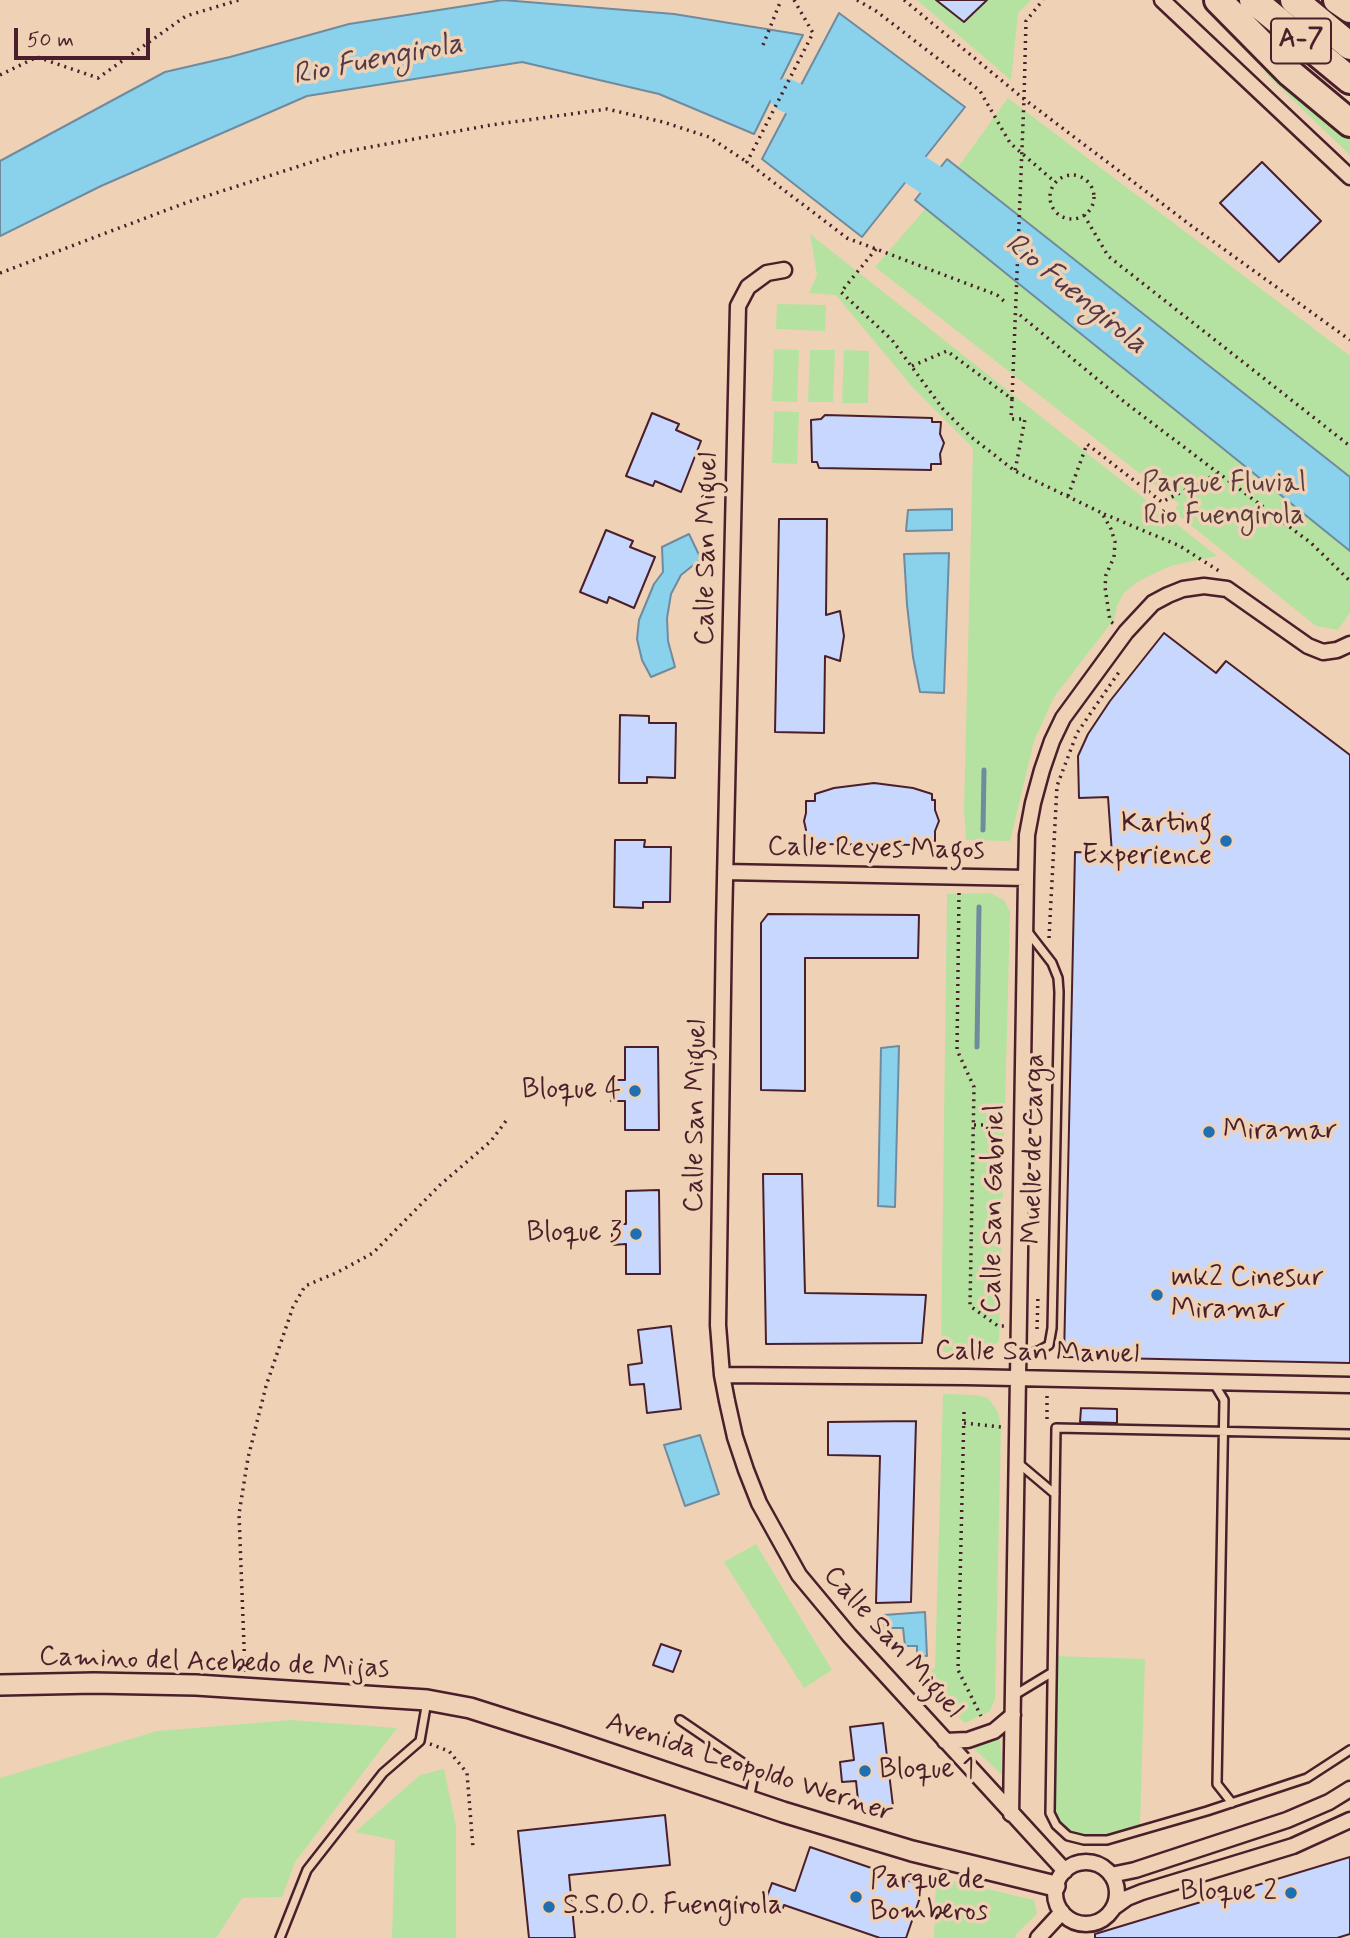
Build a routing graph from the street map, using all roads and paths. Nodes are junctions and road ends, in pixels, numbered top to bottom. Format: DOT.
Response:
graph roads {
  1 [pos="239,0"];
  2 [pos="781,0"];
  3 [pos="794,0"];
  4 [pos="857,0"];
  5 [pos="904,0"];
  6 [pos="1043,0"];
  7 [pos="1162,0"];
  8 [pos="1218,0"];
  9 [pos="1253,0"];
  10 [pos="1293,0"];
  11 [pos="1337,0"];
  12 [pos="1350,9"];
  13 [pos="763,45"];
  14 [pos="1350,46"];
  15 [pos="0,75"];
  16 [pos="1350,80"];
  17 [pos="1024,99"];
  18 [pos="1350,123"];
  19 [pos="747,162"];
  20 [pos="1350,177"];
  21 [pos="1055,182"];
  22 [pos="1084,215"];
  23 [pos="876,249"];
  24 [pos="784,270"];
  25 [pos="0,273"];
  26 [pos="1005,302"];
  27 [pos="1020,315"];
  28 [pos="1350,340"];
  29 [pos="911,366"];
  30 [pos="1012,399"];
  31 [pos="1350,446"];
  32 [pos="1015,471"];
  33 [pos="1219,473"];
  34 [pos="1068,496"];
  35 [pos="1102,513"];
  36 [pos="1350,581"];
  37 [pos="1227,589"];
  38 [pos="1126,632"];
  39 [pos="1350,644"];
  40 [pos="1120,670"];
  41 [pos="725,872"];
  42 [pos="1026,878"];
  43 [pos="959,893"];
  44 [pos="1025,929"];
  45 [pos="1048,957"];
  46 [pos="506,1121"];
  47 [pos="974,1125"];
  48 [pos="1004,1125"];
  49 [pos="1039,1285"];
  50 [pos="998,1325"];
  51 [pos="1040,1350"];
  52 [pos="1017,1359"];
  53 [pos="722,1375"];
  54 [pos="1017,1378"];
  55 [pos="1047,1379"];
  56 [pos="1213,1382"];
  57 [pos="1350,1385"];
  58 [pos="964,1412"];
  59 [pos="1047,1420"];
  60 [pos="964,1423"];
  61 [pos="1001,1427"];
  62 [pos="1224,1432"];
  63 [pos="1350,1434"];
  64 [pos="1016,1461"];
  65 [pos="1055,1494"];
  66 [pos="1051,1673"];
  67 [pos="0,1685"];
  68 [pos="246,1688"];
  69 [pos="1013,1696"];
  70 [pos="427,1700"];
  71 [pos="1013,1715"];
  72 [pos="981,1716"];
  73 [pos="680,1720"];
  74 [pos="420,1741"];
  75 [pos="945,1741"];
  76 [pos="1350,1750"];
  77 [pos="1350,1789"];
  78 [pos="748,1800"];
  79 [pos="1232,1803"];
  80 [pos="1011,1814"];
  81 [pos="1350,1820"];
  82 [pos="473,1848"];
  83 [pos="1111,1875"];
  84 [pos="1060,1878"];
  85 [pos="1113,1908"];
  86 [pos="1062,1912"];
  87 [pos="280,1938"];
  88 [pos="1038,1938"];
  1 -- 15 [label="path"];
  2 -- 13 [label="path"];
  3 -- 19 [label="path"];
  4 -- 21 [label="path"];
  5 -- 17 [label="path"];
  6 -- 17 [label="path"];
  7 -- 20 [label="street"];
  8 -- 18 [label="highway"];
  9 -- 16 [label="highway, A-7"];
  10 -- 14 [label="highway, A-7"];
  11 -- 12 [label="highway"];
  17 -- 28 [label="path"];
  17 -- 30 [label="path, bridge"];
  19 -- 23 [label="path"];
  19 -- 25 [label="path"];
  21 -- 22 [label="path"];
  21 -- 22 [label="path"];
  22 -- 31 [label="path"];
  23 -- 26 [label="path"];
  23 -- 29 [label="path"];
  24 -- 41 [label="street, Calle San Miguel"];
  27 -- 33 [label="path"];
  29 -- 30 [label="path"];
  29 -- 32 [label="path"];
  30 -- 32 [label="path"];
  32 -- 34 [label="path"];
  33 -- 34 [label="path"];
  33 -- 36 [label="path"];
  34 -- 35 [label="path"];
  35 -- 37 [label="path"];
  35 -- 38 [label="path"];
  37 -- 38 [label="street, Calle San Gabriel"];
  37 -- 39 [label="street"];
  38 -- 42 [label="street, Calle San Gabriel"];
  40 -- 45 [label="path"];
  41 -- 42 [label="street, Calle Reyes Magos"];
  41 -- 53 [label="street, Calle San Miguel"];
  42 -- 44 [label="street, Calle San Gabriel"];
  43 -- 47 [label="path"];
  44 -- 45 [label="lane, Muelle de Carga"];
  44 -- 52 [label="street, Calle San Gabriel"];
  45 -- 51 [label="lane, Muelle de Carga"];
  46 -- 68 [label="path"];
  47 -- 48 [label="path"];
  47 -- 50 [label="path"];
  49 -- 51 [label="path"];
  51 -- 52 [label="lane"];
  52 -- 54 [label="street, Calle San Gabriel"];
  53 -- 54 [label="street, Calle San Manuel"];
  53 -- 75 [label="street, Calle San Miguel"];
  54 -- 55 [label="street, Calle San Manuel"];
  54 -- 64 [label="street, Calle San Gabriel"];
  55 -- 56 [label="street, Calle San Manuel"];
  55 -- 59 [label="path"];
  56 -- 57 [label="street, Calle San Manuel"];
  56 -- 62 [label="lane"];
  58 -- 60 [label="path"];
  60 -- 61 [label="path"];
  60 -- 72 [label="path"];
  62 -- 63 [label="lane"];
  62 -- 65 [label="lane"];
  62 -- 79 [label="lane"];
  64 -- 65 [label="lane"];
  64 -- 69 [label="street, Calle San Gabriel"];
  65 -- 66 [label="lane"];
  66 -- 69 [label="lane"];
  66 -- 79 [label="lane"];
  67 -- 68 [label="street, Camino del Acebedo de Mijas"];
  68 -- 70 [label="street, Camino del Acebedo de Mijas"];
  69 -- 71 [label="street, Calle San Gabriel"];
  70 -- 74 [label="lane"];
  70 -- 78 [label="street, Avenida Leopoldo Werner"];
  71 -- 75 [label="street"];
  71 -- 80 [label="street, Calle San Gabriel"];
  73 -- 78 [label="lane"];
  74 -- 82 [label="path"];
  74 -- 87 [label="lane"];
  75 -- 80 [label="street, Calle San Miguel"];
  76 -- 79 [label="lane"];
  77 -- 83 [label="street"];
  78 -- 84 [label="street, Avenida Leopoldo Werner"];
  80 -- 84 [label="street, Calle San Miguel"];
  81 -- 85 [label="street"];
  83 -- 84 [label="street"];
  83 -- 85 [label="street"];
  84 -- 86 [label="street"];
  85 -- 86 [label="street"];
  86 -- 88 [label="street"];
}
